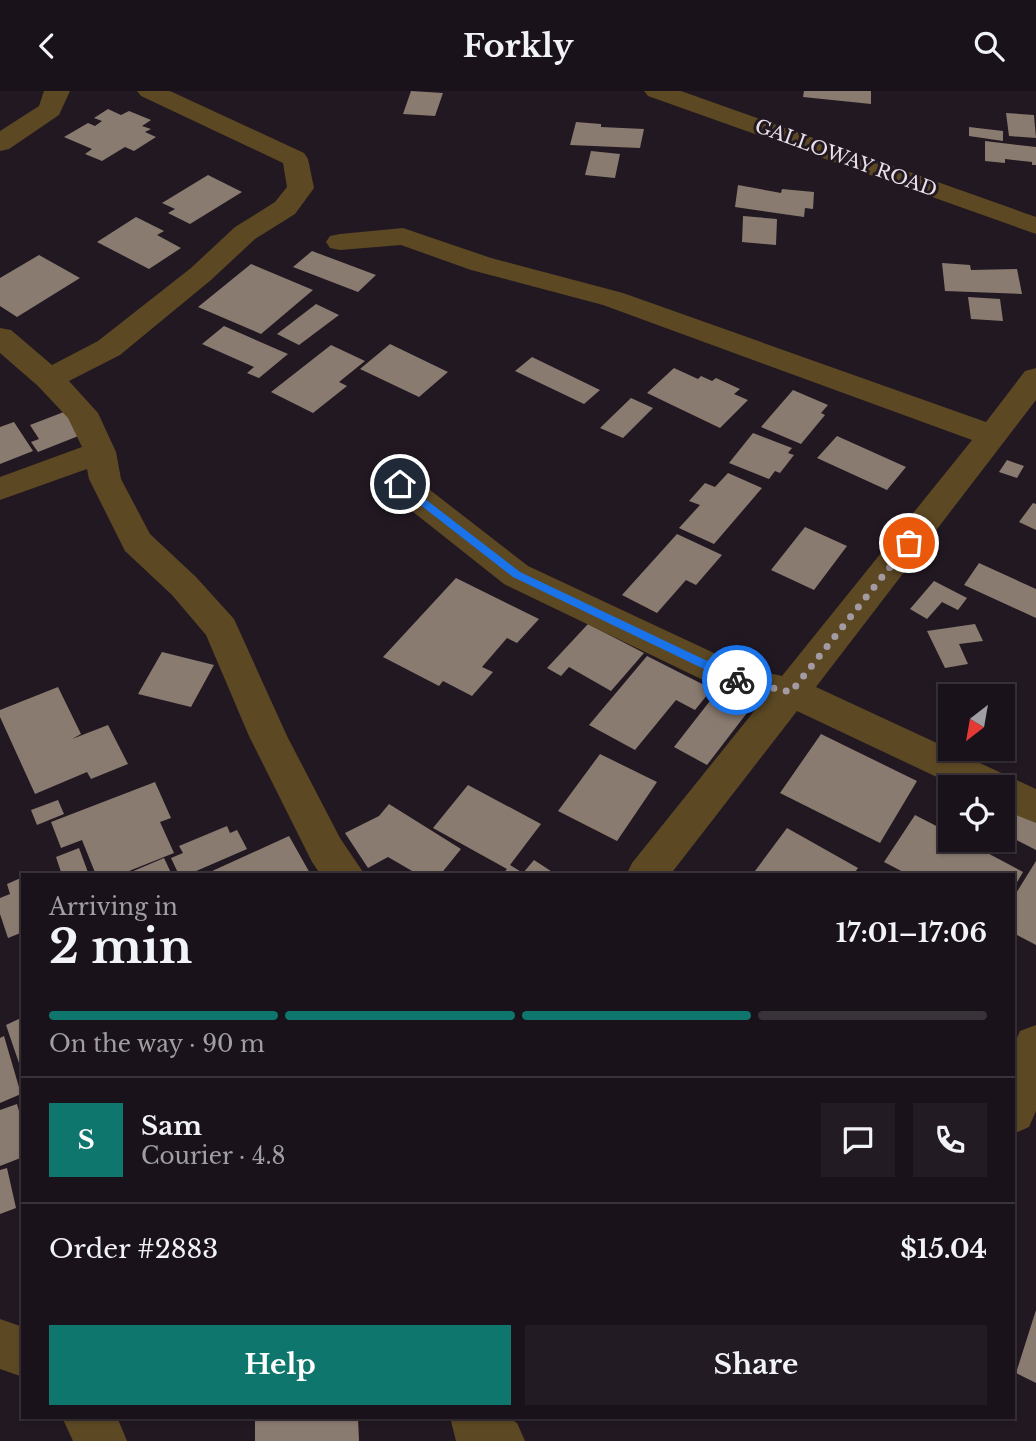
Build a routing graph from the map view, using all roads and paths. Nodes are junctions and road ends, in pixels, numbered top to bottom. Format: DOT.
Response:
graph roads {
  1 [pos="57,91"];
  2 [pos="150,91"];
  3 [pos="657,91"];
  4 [pos="0,143"];
  5 [pos="1036,226"];
  6 [pos="340,242"];
  7 [pos="0,337"];
  8 [pos="1036,378"];
  9 [pos="49,379"];
  10 [pos="993,436"];
  11 [pos="100,452"];
  12 [pos="400,484"];
  13 [pos="0,489"];
  14 [pos="791,692"];
  15 [pos="968,775"];
  16 [pos="1015,797"];
  17 [pos="1036,807"];
  18 [pos="343,873"];
  19 [pos="648,873"];
  20 [pos="1036,1045"];
  21 [pos="1015,1106"];
  22 [pos="0,1344"];
  23 [pos="21,1351"];
  24 [pos="89,1419"];
  25 [pos="101,1441"];
  1 -- 4 [label="street"];
  2 -- 9 [label="street"];
  3 -- 5 [label="street, GALLOWAY ROAD"];
  6 -- 10 [label="street"];
  7 -- 9 [label="street"];
  8 -- 10 [label="street"];
  9 -- 11 [label="street"];
  10 -- 14 [label="street"];
  11 -- 13 [label="street"];
  11 -- 18 [label="street"];
  12 -- 14 [label="street"];
  14 -- 15 [label="street"];
  14 -- 19 [label="street"];
  16 -- 17 [label="street"];
  20 -- 21 [label="street"];
  22 -- 23 [label="street"];
  24 -- 25 [label="street"];
}
